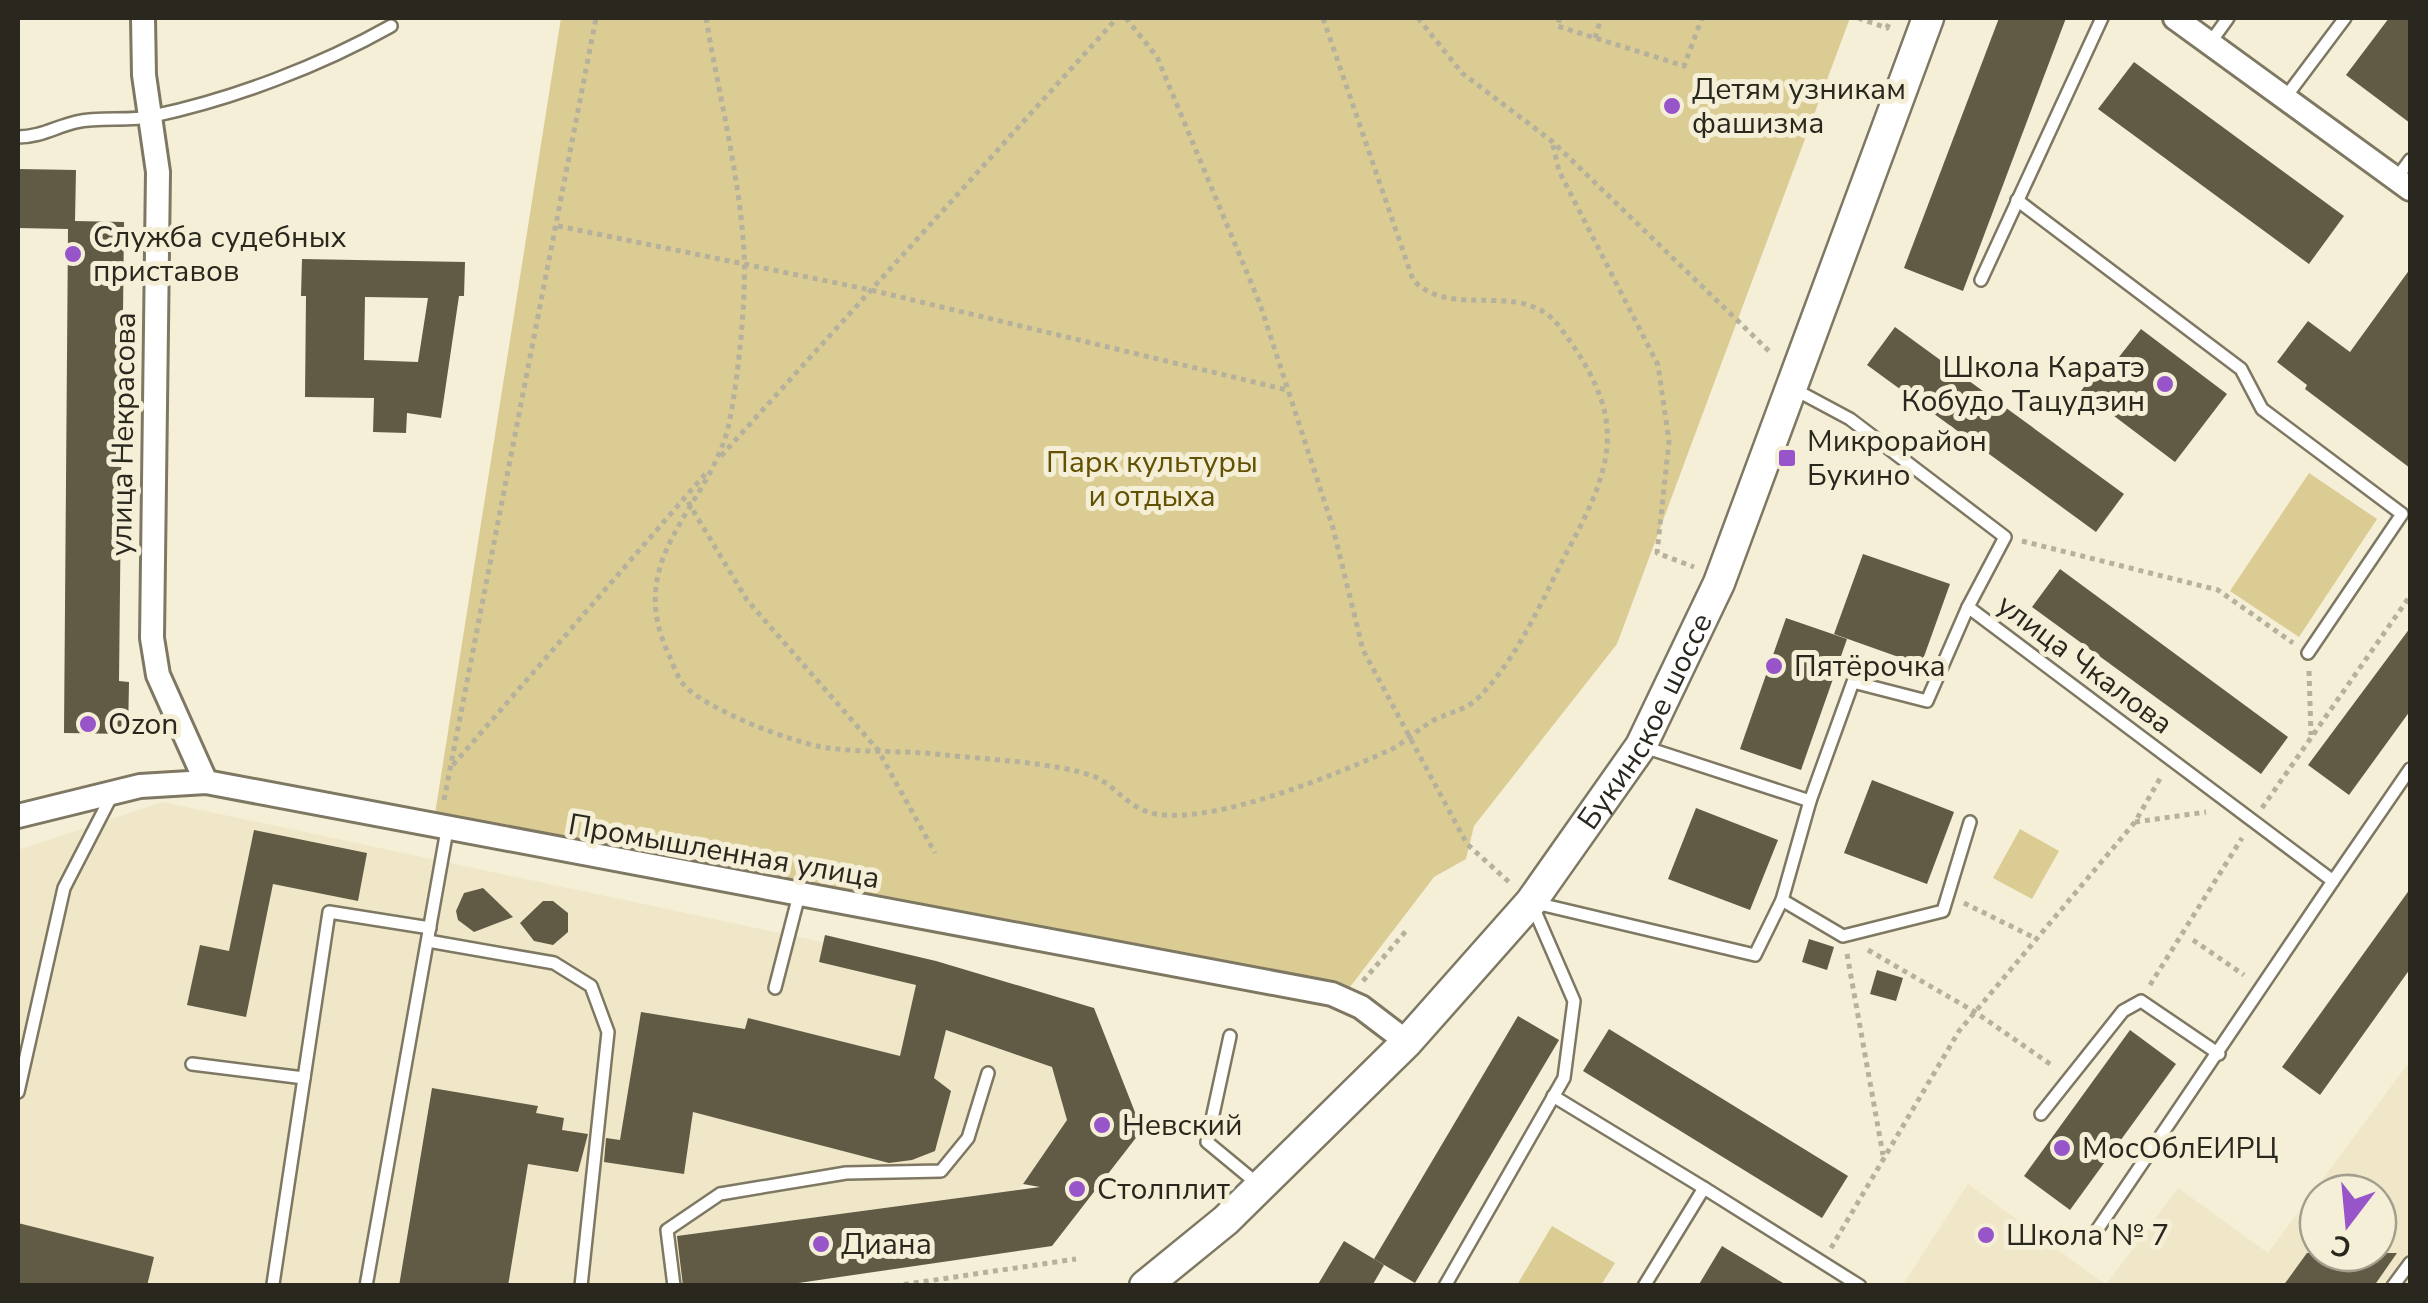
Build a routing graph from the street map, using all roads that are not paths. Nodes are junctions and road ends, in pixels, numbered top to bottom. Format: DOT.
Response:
graph roads {
  1 [pos="143,18"];
  2 [pos="1928,18"];
  3 [pos="2102,18"];
  4 [pos="2175,18"];
  5 [pos="2228,18"];
  6 [pos="2345,18"];
  7 [pos="391,26"];
  8 [pos="2210,43"];
  9 [pos="2285,98"];
  10 [pos="151,117"];
  11 [pos="18,137"];
  12 [pos="2406,176"];
  13 [pos="2016,200"];
  14 [pos="1980,280"];
  15 [pos="1794,389"];
  16 [pos="1968,607"];
  17 [pos="2308,653"];
  18 [pos="1642,746"];
  19 [pos="2410,769"];
  20 [pos="206,782"];
  21 [pos="114,792"];
  22 [pos="1810,800"];
  23 [pos="18,816"];
  24 [pos="1970,822"];
  25 [pos="442,830"];
  26 [pos="2333,881"];
  27 [pos="799,895"];
  28 [pos="1782,900"];
  29 [pos="1530,902"];
  30 [pos="429,935"];
  31 [pos="775,988"];
  32 [pos="1230,1036"];
  33 [pos="1407,1042"];
  34 [pos="2219,1054"];
  35 [pos="192,1064"];
  36 [pos="988,1073"];
  37 [pos="304,1078"];
  38 [pos="18,1092"];
  39 [pos="1553,1096"];
  40 [pos="2040,1114"];
  41 [pos="1259,1186"];
  42 [pos="1704,1188"];
  43 [pos="2093,1236"];
  44 [pos="2410,1262"];
  45 [pos="273,1284"];
  46 [pos="366,1286"];
  47 [pos="581,1286"];
  48 [pos="674,1286"];
  49 [pos="1145,1286"];
  50 [pos="1445,1286"];
  51 [pos="1644,1286"];
  52 [pos="1860,1286"];
  53 [pos="2393,1286"];
  1 -- 10 [label="street, улица Некрасова"];
  2 -- 15 [label="main road, Букинское шоссе"];
  3 -- 13 [label="lane"];
  4 -- 8 [label="street"];
  5 -- 8 [label="lane"];
  6 -- 9 [label="lane"];
  7 -- 10 [label="lane"];
  8 -- 9 [label="street"];
  9 -- 12 [label="street"];
  10 -- 11 [label="lane"];
  10 -- 20 [label="street, улица Некрасова"];
  13 -- 14 [label="lane"];
  13 -- 17 [label="lane"];
  15 -- 16 [label="lane, улица Чкалова"];
  15 -- 18 [label="main road, Букинское шоссе"];
  16 -- 22 [label="lane"];
  16 -- 26 [label="lane, улица Чкалова"];
  18 -- 22 [label="lane"];
  18 -- 29 [label="main road, Букинское шоссе"];
  19 -- 26 [label="lane"];
  20 -- 21 [label="street, Промышленная улица"];
  20 -- 25 [label="street, Промышленная улица"];
  21 -- 23 [label="street, Промышленная улица"];
  21 -- 38 [label="lane"];
  22 -- 28 [label="lane"];
  24 -- 28 [label="lane"];
  25 -- 27 [label="street, Промышленная улица"];
  25 -- 30 [label="lane"];
  26 -- 34 [label="lane"];
  27 -- 31 [label="lane"];
  27 -- 33 [label="street, Промышленная улица"];
  28 -- 29 [label="lane"];
  29 -- 33 [label="main road, Букинское шоссе"];
  29 -- 39 [label="lane"];
  30 -- 37 [label="lane"];
  30 -- 46 [label="lane"];
  30 -- 47 [label="lane"];
  32 -- 41 [label="lane"];
  33 -- 41 [label="main road, Букинское шоссе"];
  34 -- 40 [label="lane"];
  34 -- 43 [label="lane"];
  35 -- 37 [label="lane"];
  36 -- 48 [label="lane"];
  37 -- 45 [label="lane"];
  39 -- 42 [label="lane"];
  39 -- 50 [label="lane"];
  41 -- 49 [label="main road, Букинское шоссе"];
  42 -- 51 [label="lane"];
  42 -- 52 [label="lane"];
  44 -- 53 [label="lane"];
}
